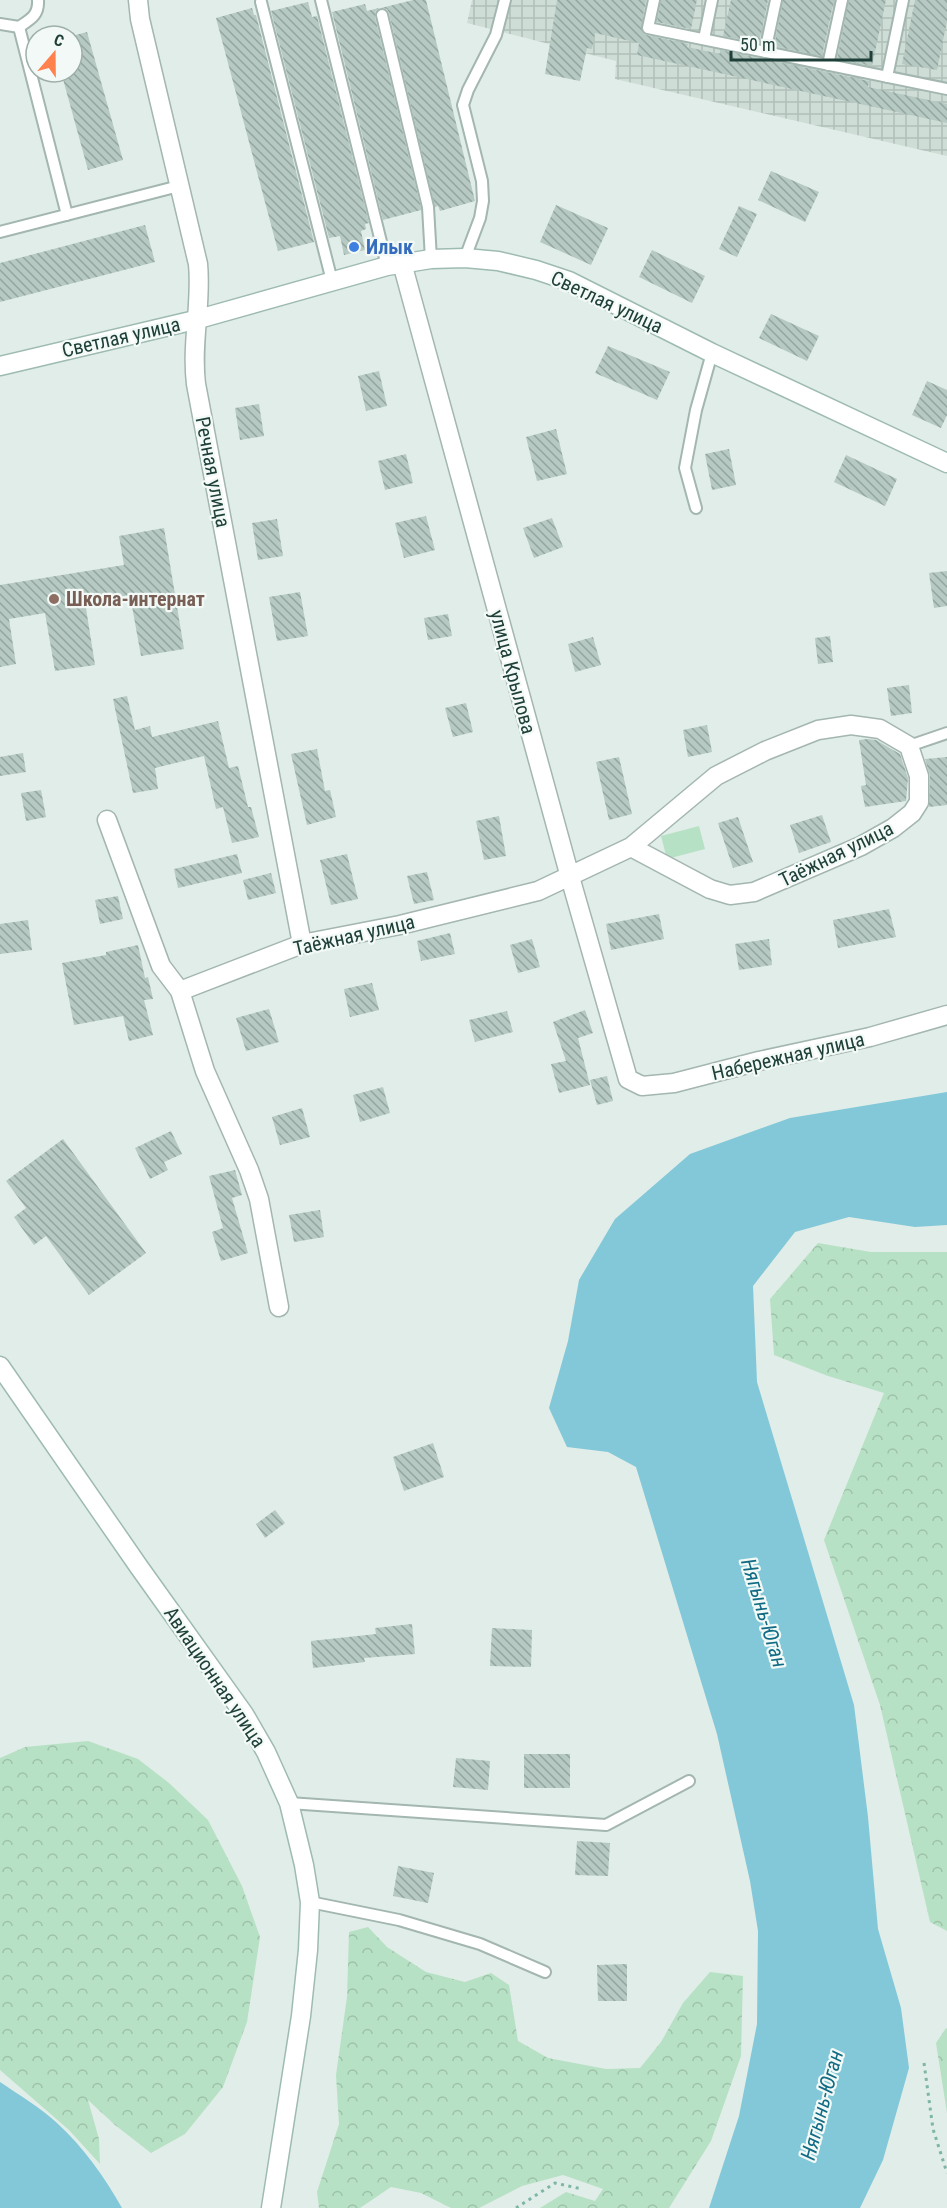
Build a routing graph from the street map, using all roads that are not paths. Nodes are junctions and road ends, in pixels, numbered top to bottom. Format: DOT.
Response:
graph roads {
  1 [pos="38,0"];
  2 [pos="138,0"];
  3 [pos="321,0"];
  4 [pos="505,0"];
  5 [pos="654,0"];
  6 [pos="712,0"];
  7 [pos="776,0"];
  8 [pos="842,0"];
  9 [pos="903,0"];
  10 [pos="261,2"];
  11 [pos="382,15"];
  12 [pos="0,24"];
  13 [pos="19,27"];
  14 [pos="704,39"];
  15 [pos="765,52"];
  16 [pos="828,65"];
  17 [pos="887,77"];
  18 [pos="947,89"];
  19 [pos="179,186"];
  20 [pos="67,215"];
  21 [pos="0,232"];
  22 [pos="465,258"];
  23 [pos="431,259"];
  24 [pos="395,264"];
  25 [pos="332,281"];
  26 [pos="195,320"];
  27 [pos="712,353"];
  28 [pos="0,366"];
  29 [pos="947,463"];
  30 [pos="696,508"];
  31 [pos="947,733"];
  32 [pos="909,746"];
  33 [pos="106,820"];
  34 [pos="630,847"];
  35 [pos="570,877"];
  36 [pos="302,944"];
  37 [pos="180,992"];
  38 [pos="947,1015"];
  39 [pos="628,1079"];
  40 [pos="279,1307"];
  41 [pos="0,1366"];
  42 [pos="688,1781"];
  43 [pos="289,1803"];
  44 [pos="310,1902"];
  45 [pos="545,1972"];
  46 [pos="270,2208"];
  1 -- 13 [label="lane"];
  2 -- 19 [label="street, Речная улица"];
  3 -- 24 [label="lane"];
  4 -- 22 [label="lane"];
  5 -- 14 [label="lane"];
  6 -- 14 [label="lane"];
  7 -- 15 [label="lane"];
  8 -- 16 [label="lane"];
  9 -- 17 [label="lane"];
  10 -- 25 [label="lane"];
  11 -- 23 [label="lane"];
  12 -- 13 [label="lane"];
  13 -- 20 [label="lane"];
  14 -- 15 [label="lane"];
  15 -- 16 [label="lane"];
  16 -- 17 [label="lane"];
  17 -- 18 [label="lane"];
  19 -- 20 [label="lane"];
  19 -- 26 [label="street, Речная улица"];
  20 -- 21 [label="lane"];
  22 -- 23 [label="street, Светлая улица"];
  22 -- 27 [label="street, Светлая улица"];
  23 -- 24 [label="street, Светлая улица"];
  24 -- 25 [label="street, Светлая улица"];
  24 -- 35 [label="street, улица Крылова"];
  25 -- 26 [label="street, Светлая улица"];
  26 -- 28 [label="street, Светлая улица"];
  26 -- 36 [label="street, Речная улица"];
  27 -- 29 [label="street, Светлая улица"];
  27 -- 30 [label="lane"];
  31 -- 32 [label="lane"];
  32 -- 34 [label="street, Таёжная улица"];
  32 -- 34 [label="street, Таёжная улица"];
  33 -- 37 [label="street"];
  34 -- 35 [label="street, Таёжная улица"];
  35 -- 36 [label="street, Таёжная улица"];
  35 -- 39 [label="street, улица Крылова"];
  36 -- 37 [label="street, Таёжная улица"];
  37 -- 40 [label="street"];
  38 -- 39 [label="street, Набережная улица"];
  41 -- 43 [label="street, Авиационная улица"];
  42 -- 43 [label="lane"];
  43 -- 44 [label="street, Авиационная улица"];
  44 -- 45 [label="lane"];
  44 -- 46 [label="street, Авиационная улица"];
}
